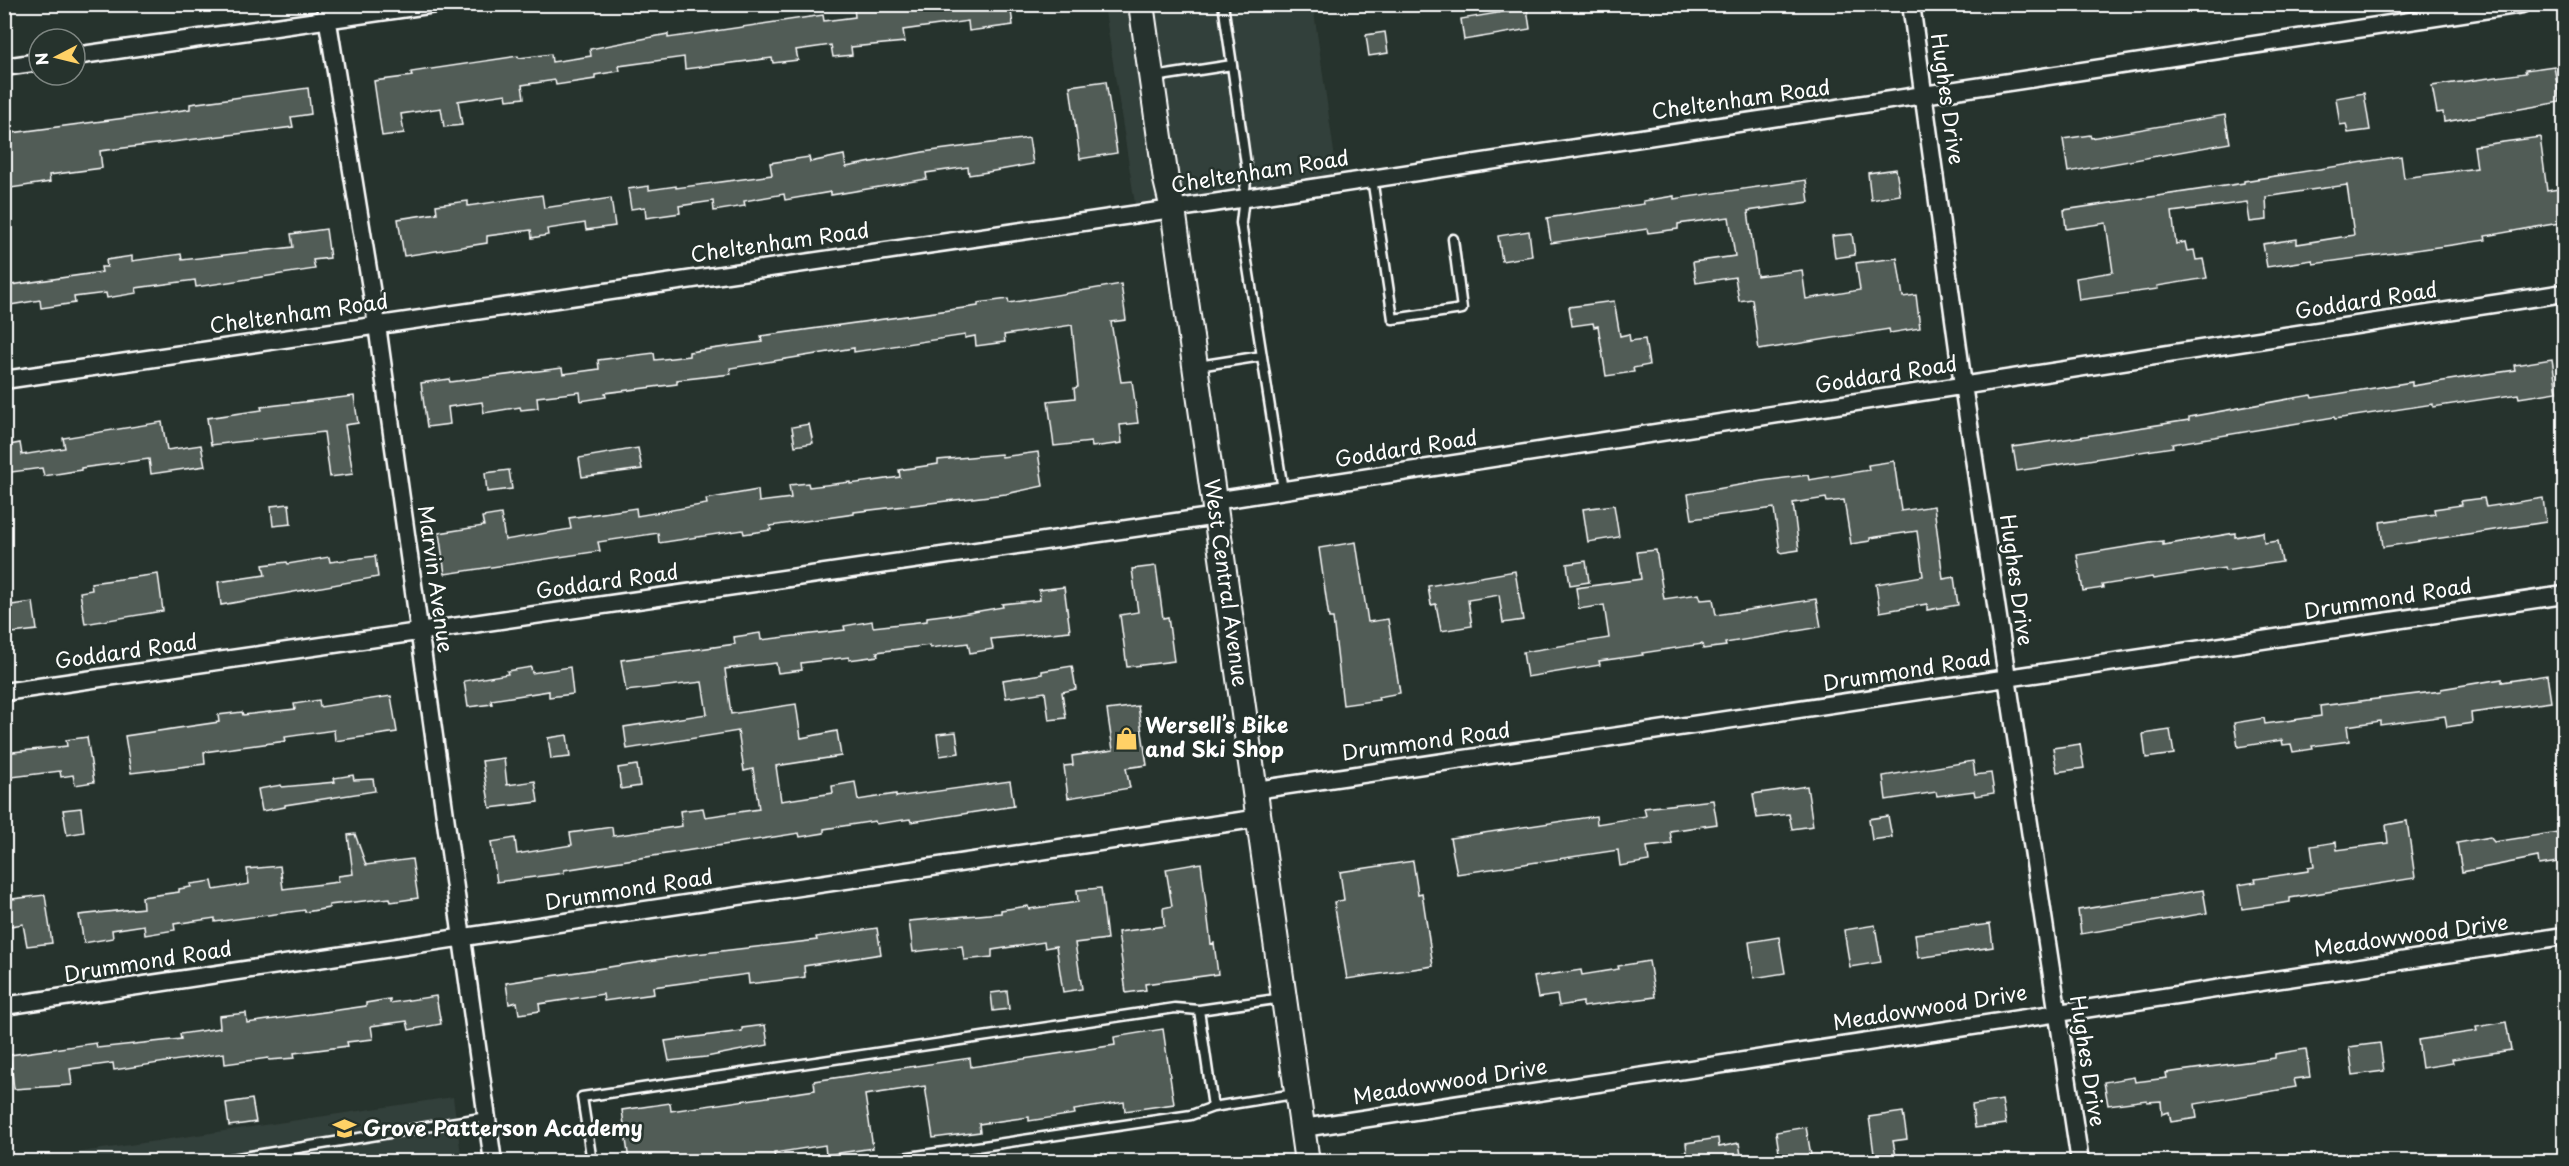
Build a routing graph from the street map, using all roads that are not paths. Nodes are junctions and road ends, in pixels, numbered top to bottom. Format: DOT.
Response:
graph roads {
  1 [pos="435,4"];
  2 [pos="1141,4"];
  3 [pos="1223,4"];
  4 [pos="1911,4"];
  5 [pos="2522,4"];
  6 [pos="326,12"];
  7 [pos="87,54"];
  8 [pos="27,64"];
  9 [pos="1232,65"];
  10 [pos="4,67"];
  11 [pos="1151,77"];
  12 [pos="1924,96"];
  13 [pos="1372,178"];
  14 [pos="1243,197"];
  15 [pos="1173,209"];
  16 [pos="1453,238"];
  17 [pos="2565,293"];
  18 [pos="377,326"];
  19 [pos="1262,356"];
  20 [pos="1195,367"];
  21 [pos="4,380"];
  22 [pos="1963,386"];
  23 [pos="1283,490"];
  24 [pos="1215,509"];
  25 [pos="2565,595"];
  26 [pos="419,633"];
  27 [pos="2008,678"];
  28 [pos="4,692"];
  29 [pos="1256,790"];
  30 [pos="1260,818"];
  31 [pos="2565,936"];
  32 [pos="462,938"];
  33 [pos="1284,998"];
  34 [pos="4,1006"];
  35 [pos="1199,1010"];
  36 [pos="2057,1012"];
  37 [pos="1298,1094"];
  38 [pos="1213,1107"];
  39 [pos="487,1117"];
  40 [pos="1303,1128"];
  41 [pos="213,1161"];
  42 [pos="493,1161"];
  43 [pos="592,1161"];
  44 [pos="876,1161"];
  45 [pos="1307,1161"];
  46 [pos="2080,1161"];
  1 -- 6 [label="street"];
  2 -- 11 [label="main road, West Central Avenue"];
  3 -- 9 [label="lane"];
  4 -- 12 [label="street, Hughes Drive"];
  5 -- 12 [label="street, Cheltenham Road"];
  6 -- 7 [label="street"];
  6 -- 18 [label="street, Marvin Avenue"];
  8 -- 10 [label="street"];
  9 -- 11 [label="lane"];
  9 -- 14 [label="lane"];
  11 -- 15 [label="main road, West Central Avenue"];
  12 -- 13 [label="street, Cheltenham Road"];
  12 -- 22 [label="street, Hughes Drive"];
  13 -- 14 [label="street, Cheltenham Road"];
  13 -- 16 [label="lane"];
  14 -- 15 [label="street, Cheltenham Road"];
  14 -- 19 [label="lane"];
  15 -- 18 [label="street, Cheltenham Road"];
  15 -- 20 [label="main road, West Central Avenue"];
  17 -- 22 [label="street, Goddard Road"];
  18 -- 21 [label="street, Cheltenham Road"];
  18 -- 26 [label="street, Marvin Avenue"];
  19 -- 20 [label="lane"];
  19 -- 23 [label="lane"];
  20 -- 24 [label="main road, West Central Avenue"];
  22 -- 23 [label="street, Goddard Road"];
  22 -- 27 [label="street, Hughes Drive"];
  23 -- 24 [label="street, Goddard Road"];
  24 -- 26 [label="street, Goddard Road"];
  24 -- 29 [label="main road, West Central Avenue"];
  25 -- 27 [label="street, Drummond Road"];
  26 -- 28 [label="street, Goddard Road"];
  26 -- 32 [label="street, Marvin Avenue"];
  27 -- 29 [label="street, Drummond Road"];
  27 -- 36 [label="street, Hughes Drive"];
  29 -- 30 [label="main road, West Central Avenue"];
  30 -- 32 [label="street, Drummond Road"];
  30 -- 33 [label="main road, West Central Avenue"];
  31 -- 36 [label="street, Meadowwood Drive"];
  32 -- 34 [label="street, Drummond Road"];
  32 -- 39 [label="street, Marvin Avenue"];
  33 -- 35 [label="lane"];
  33 -- 37 [label="main road, West Central Avenue"];
  35 -- 38 [label="lane"];
  35 -- 43 [label="lane"];
  36 -- 40 [label="street, Meadowwood Drive"];
  36 -- 46 [label="street, Hughes Drive"];
  37 -- 38 [label="lane"];
  37 -- 40 [label="main road, West Central Avenue"];
  38 -- 44 [label="lane"];
  39 -- 41 [label="lane"];
  39 -- 42 [label="street, Marvin Avenue"];
  40 -- 45 [label="main road, West Central Avenue"];
}
